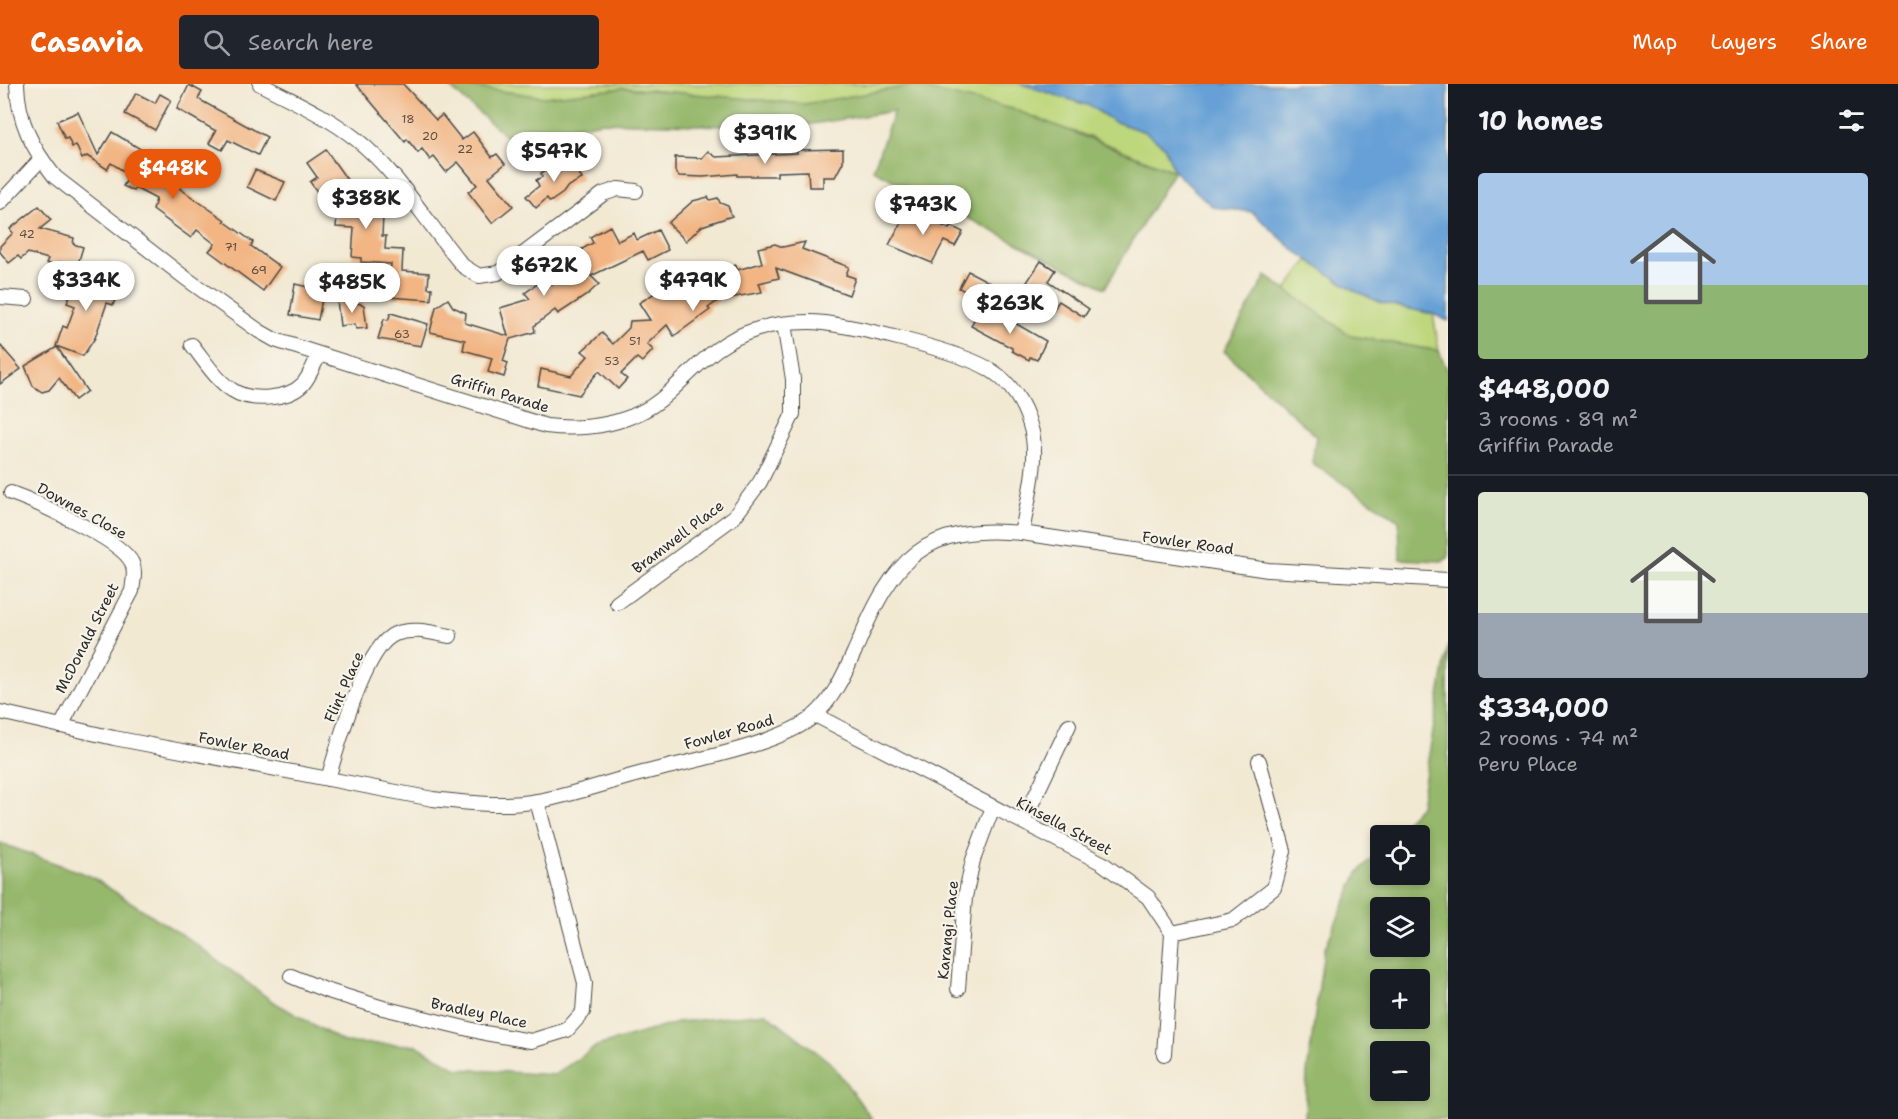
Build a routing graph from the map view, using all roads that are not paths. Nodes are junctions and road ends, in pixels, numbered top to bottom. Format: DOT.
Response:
graph roads {
  1 [pos="17,84"];
  2 [pos="260,84"];
  3 [pos="40,159"];
  4 [pos="636,192"];
  5 [pos="0,202"];
  6 [pos="0,297"];
  7 [pos="26,299"];
  8 [pos="784,324"];
  9 [pos="192,345"];
  10 [pos="319,355"];
  11 [pos="11,493"];
  12 [pos="1022,533"];
  13 [pos="132,563"];
  14 [pos="1446,578"];
  15 [pos="617,603"];
  16 [pos="450,636"];
  17 [pos="0,712"];
  18 [pos="815,715"];
  19 [pos="1069,725"];
  20 [pos="62,726"];
  21 [pos="1259,761"];
  22 [pos="328,779"];
  23 [pos="537,801"];
  24 [pos="993,807"];
  25 [pos="1023,822"];
  26 [pos="1172,933"];
  27 [pos="291,976"];
  28 [pos="958,988"];
  29 [pos="1164,1054"];
  1 -- 3 [label="street, Griffin Parade"];
  2 -- 4 [label="street"];
  3 -- 5 [label="street"];
  3 -- 10 [label="street, Griffin Parade"];
  6 -- 7 [label="street"];
  8 -- 10 [label="street, Griffin Parade"];
  8 -- 12 [label="street, Griffin Parade"];
  8 -- 15 [label="street, Bramwell Place"];
  9 -- 10 [label="street"];
  11 -- 13 [label="street, Downes Close"];
  12 -- 14 [label="street, Fowler Road"];
  12 -- 18 [label="street, Fowler Road"];
  13 -- 20 [label="street, McDonald Street"];
  16 -- 22 [label="street, Flint Place"];
  17 -- 20 [label="street, Fowler Road"];
  18 -- 23 [label="street, Fowler Road"];
  18 -- 24 [label="street, Kinsella Street"];
  19 -- 25 [label="street"];
  20 -- 22 [label="street, Fowler Road"];
  21 -- 26 [label="street"];
  22 -- 23 [label="street, Fowler Road"];
  23 -- 27 [label="street, Bradley Place"];
  24 -- 25 [label="street, Kinsella Street"];
  24 -- 28 [label="street, Karangi Place"];
  25 -- 26 [label="street, Kinsella Street"];
  26 -- 29 [label="street"];
}
